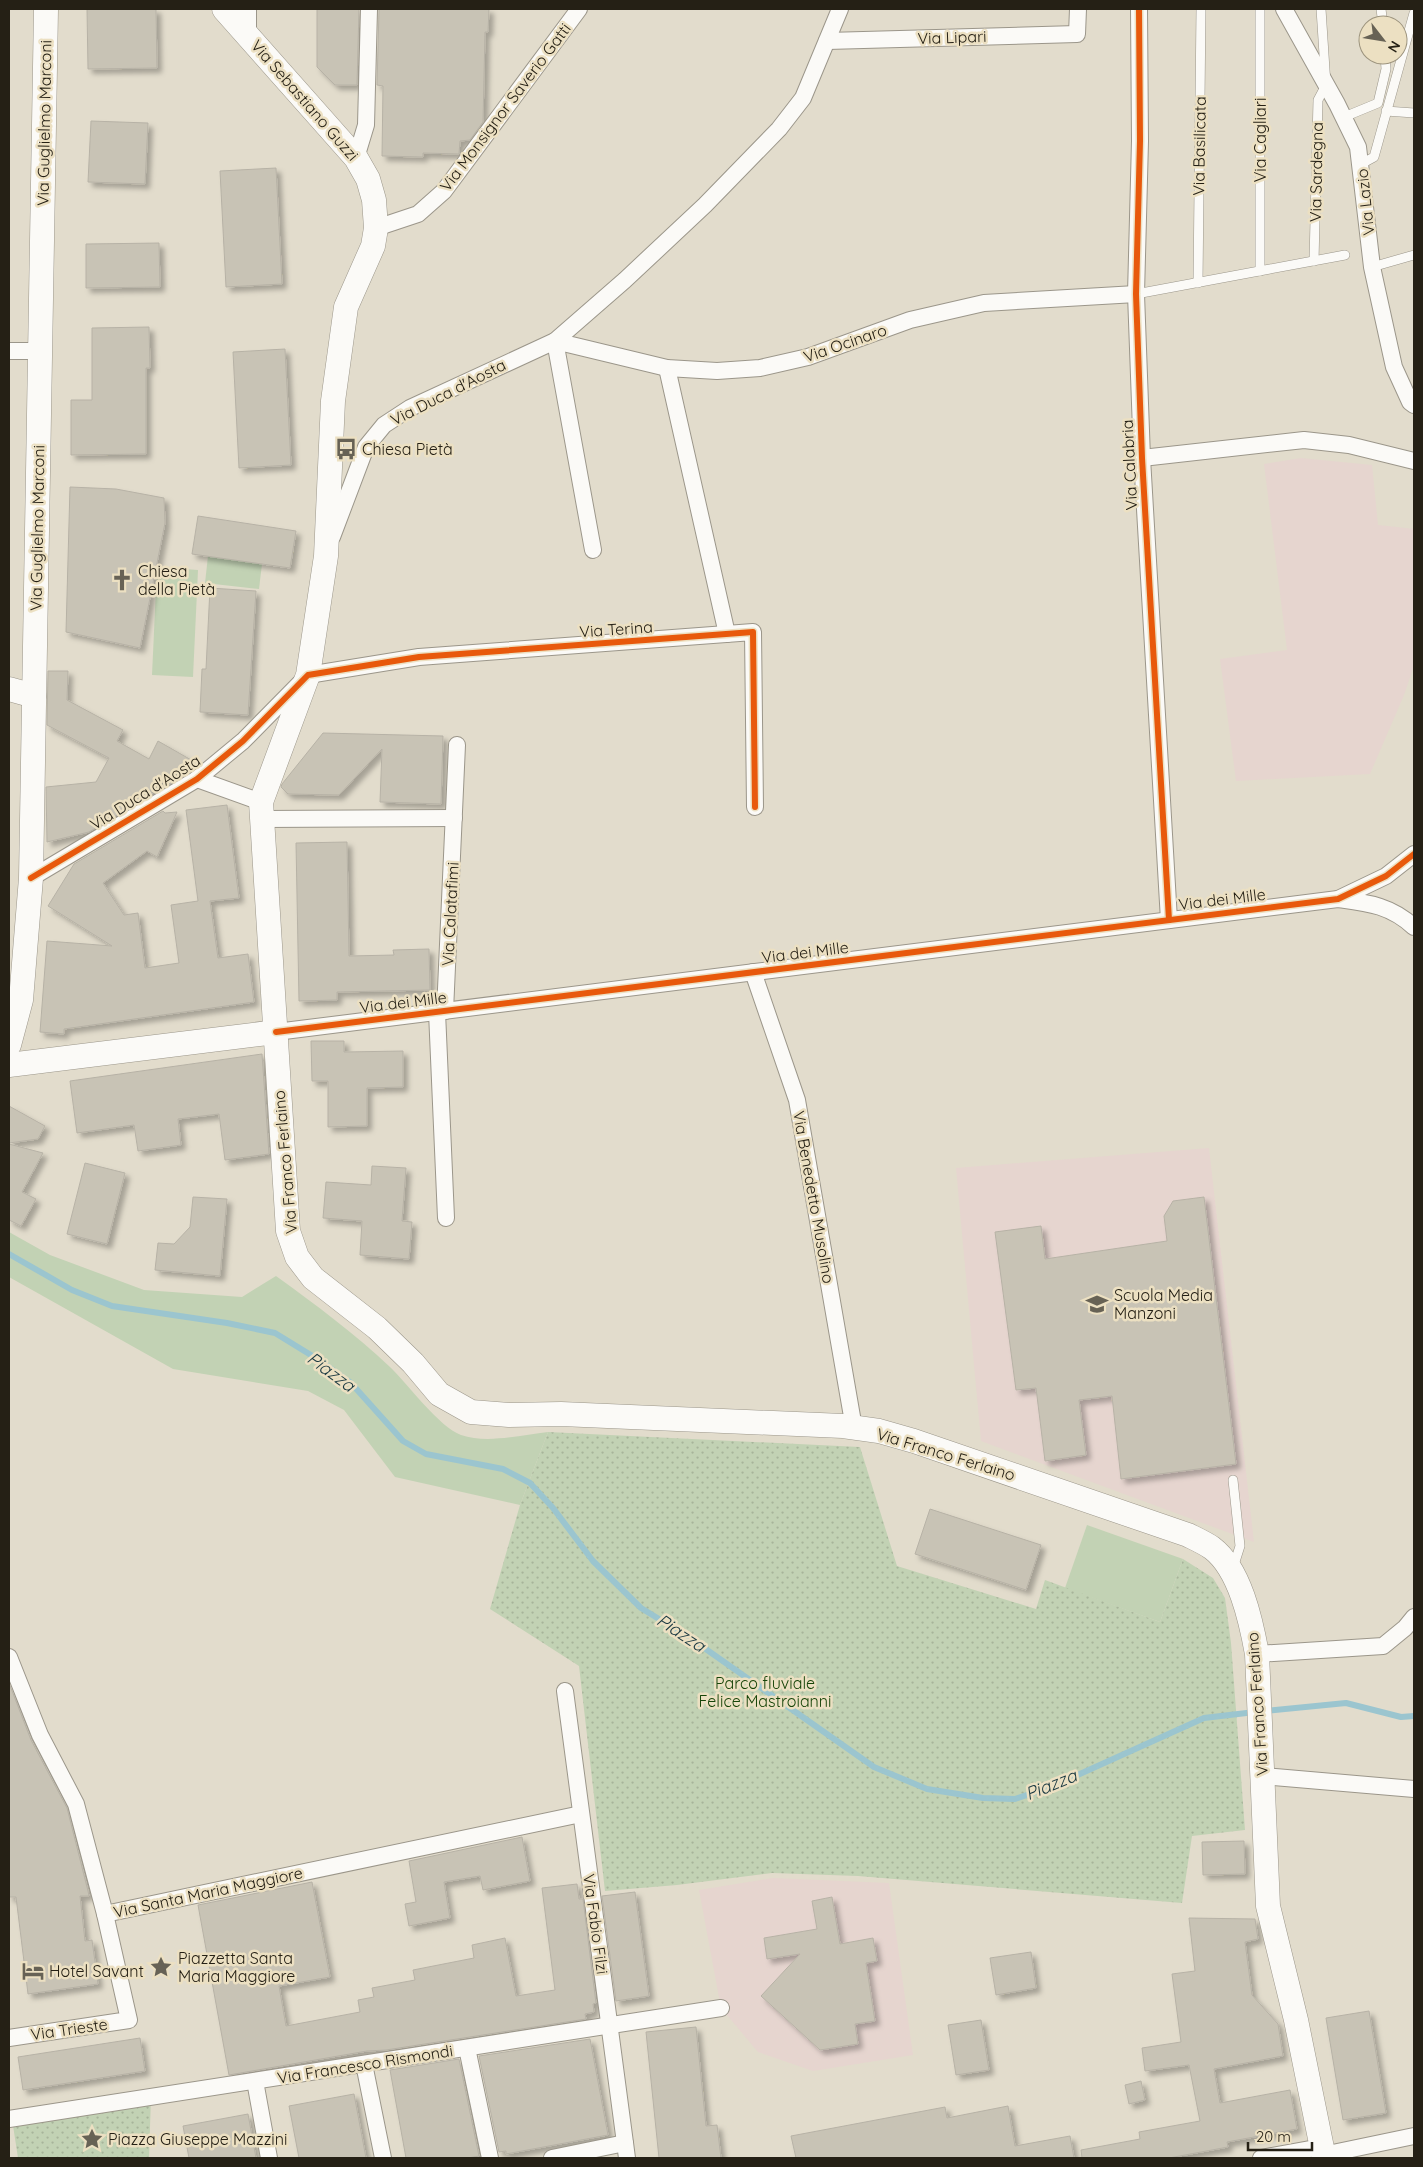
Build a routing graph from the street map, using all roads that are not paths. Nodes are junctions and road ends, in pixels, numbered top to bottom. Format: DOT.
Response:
graph roads {
  1 [pos="46,9"];
  2 [pos="224,9"];
  3 [pos="248,9"];
  4 [pos="369,9"];
  5 [pos="579,9"];
  6 [pos="840,9"];
  7 [pos="1078,9"];
  8 [pos="1139,9"];
  9 [pos="1201,9"];
  10 [pos="1260,9"];
  11 [pos="1284,9"];
  12 [pos="1321,9"];
  13 [pos="1414,13"];
  14 [pos="248,34"];
  15 [pos="828,41"];
  16 [pos="1386,65"];
  17 [pos="1326,85"];
  18 [pos="1386,111"];
  19 [pos="1414,113"];
  20 [pos="1344,117"];
  21 [pos="356,158"];
  22 [pos="1360,164"];
  23 [pos="376,228"];
  24 [pos="1345,256"];
  25 [pos="1414,256"];
  26 [pos="1314,261"];
  27 [pos="1372,266"];
  28 [pos="1260,271"];
  29 [pos="1198,283"];
  30 [pos="1136,294"];
  31 [pos="556,341"];
  32 [pos="40,350"];
  33 [pos="9,351"];
  34 [pos="667,368"];
  35 [pos="1414,405"];
  36 [pos="1142,458"];
  37 [pos="1414,461"];
  38 [pos="592,550"];
  39 [pos="326,551"];
  40 [pos="727,634"];
  41 [pos="308,675"];
  42 [pos="9,689"];
  43 [pos="34,696"];
  44 [pos="457,745"];
  45 [pos="197,779"];
  46 [pos="755,807"];
  47 [pos="262,810"];
  48 [pos="454,818"];
  49 [pos="1414,854"];
  50 [pos="31,878"];
  51 [pos="1338,899"];
  52 [pos="1169,920"];
  53 [pos="1414,927"];
  54 [pos="753,972"];
  55 [pos="441,1011"];
  56 [pos="276,1032"];
  57 [pos="9,1045"];
  58 [pos="9,1065"];
  59 [pos="446,1218"];
  60 [pos="854,1428"];
  61 [pos="1233,1480"];
  62 [pos="1232,1572"];
  63 [pos="1414,1617"];
  64 [pos="1257,1654"];
  65 [pos="9,1657"];
  66 [pos="565,1690"];
  67 [pos="1263,1776"];
  68 [pos="1414,1789"];
  69 [pos="581,1814"];
  70 [pos="105,1914"];
  71 [pos="721,2008"];
  72 [pos="609,2025"];
  73 [pos="9,2038"];
  74 [pos="467,2048"];
  75 [pos="364,2064"];
  76 [pos="255,2081"];
  77 [pos="9,2119"];
  78 [pos="1414,2136"];
  79 [pos="626,2151"];
  80 [pos="1323,2153"];
  81 [pos="269,2158"];
  82 [pos="383,2158"];
  83 [pos="490,2158"];
  84 [pos="552,2158"];
  85 [pos="1261,2158"];
  1 -- 32 [label="main road, Via Guglielmo Marconi"];
  2 -- 14 [label="main road, Via Sebastiano Guzzi"];
  3 -- 14 [label="street"];
  4 -- 21 [label="street"];
  5 -- 23 [label="street, Via Monsignor Saverio Gatti"];
  6 -- 15 [label="street, Via Duca d'Aosta"];
  7 -- 15 [label="street, Via Lipari"];
  8 -- 30 [label="street, Via Calabria"];
  9 -- 29 [label="lane, Via Basilicata"];
  10 -- 28 [label="lane, Via Cagliari"];
  11 -- 17 [label="street, Via Lazio"];
  12 -- 17 [label="lane"];
  13 -- 18 [label="lane"];
  14 -- 21 [label="main road, Via Sebastiano Guzzi"];
  15 -- 31 [label="street, Via Duca d'Aosta"];
  16 -- 20 [label="lane"];
  17 -- 20 [label="street, Via Lazio"];
  17 -- 26 [label="lane, Via Sardegna"];
  18 -- 19 [label="lane"];
  18 -- 22 [label="lane"];
  20 -- 22 [label="street, Via Lazio"];
  21 -- 23 [label="main road, Via Sebastiano Guzzi"];
  22 -- 27 [label="street, Via Lazio"];
  23 -- 39 [label="main road, Via Sebastiano Guzzi"];
  24 -- 26 [label="lane"];
  25 -- 27 [label="lane"];
  26 -- 28 [label="lane"];
  27 -- 35 [label="street, Via Lazio"];
  28 -- 29 [label="lane"];
  29 -- 30 [label="lane"];
  30 -- 34 [label="street, Via Ocinaro"];
  30 -- 36 [label="street, Via Calabria"];
  31 -- 34 [label="street, Via Ocinaro"];
  31 -- 38 [label="street"];
  31 -- 39 [label="street, Via Duca d'Aosta"];
  32 -- 33 [label="street"];
  32 -- 43 [label="main road, Via Guglielmo Marconi"];
  34 -- 40 [label="street"];
  36 -- 37 [label="street"];
  36 -- 52 [label="street, Via Calabria"];
  39 -- 41 [label="main road, Via Duca d'Aosta"];
  40 -- 41 [label="street, Via Terina"];
  40 -- 46 [label="street, Via Terina"];
  41 -- 45 [label="street, Via Duca d'Aosta"];
  41 -- 47 [label="main road"];
  42 -- 43 [label="main road"];
  43 -- 50 [label="main road, Via Guglielmo Marconi"];
  44 -- 48 [label="street, Via Calatafimi"];
  45 -- 47 [label="street"];
  45 -- 50 [label="street, Via Duca d'Aosta"];
  47 -- 48 [label="street"];
  47 -- 56 [label="main road, Via Franco Ferlaino"];
  48 -- 55 [label="street, Via Calatafimi"];
  49 -- 51 [label="street"];
  50 -- 57 [label="main road, Via Guglielmo Marconi"];
  51 -- 52 [label="street, Via dei Mille"];
  51 -- 53 [label="street"];
  52 -- 54 [label="street, Via dei Mille"];
  54 -- 55 [label="street, Via dei Mille"];
  54 -- 60 [label="street, Via Benedetto Musolino"];
  55 -- 56 [label="street, Via dei Mille"];
  55 -- 59 [label="street, Via Calatafimi"];
  56 -- 58 [label="main road, Via dei Mille"];
  56 -- 60 [label="main road, Via Franco Ferlaino"];
  60 -- 62 [label="main road, Via Franco Ferlaino"];
  61 -- 62 [label="lane"];
  62 -- 64 [label="main road, Via Franco Ferlaino"];
  63 -- 64 [label="street"];
  64 -- 67 [label="main road, Via Franco Ferlaino"];
  65 -- 70 [label="street, Via Santa Maria Maggiore"];
  66 -- 69 [label="street, Via Fabio Filzi"];
  67 -- 68 [label="street"];
  67 -- 80 [label="main road, Via Franco Ferlaino"];
  69 -- 70 [label="street, Via Santa Maria Maggiore"];
  69 -- 72 [label="street, Via Fabio Filzi"];
  70 -- 73 [label="street, Via Trieste"];
  71 -- 72 [label="street, Via Francesco Rismondi"];
  72 -- 74 [label="street, Via Francesco Rismondi"];
  72 -- 79 [label="street, Via Fabio Filzi"];
  74 -- 75 [label="street, Via Francesco Rismondi"];
  74 -- 83 [label="street"];
  75 -- 76 [label="street, Via Francesco Rismondi"];
  75 -- 82 [label="street"];
  76 -- 77 [label="street, Via Francesco Rismondi"];
  76 -- 81 [label="street"];
  78 -- 80 [label="street"];
  79 -- 84 [label="street"];
  80 -- 85 [label="street"];
}
